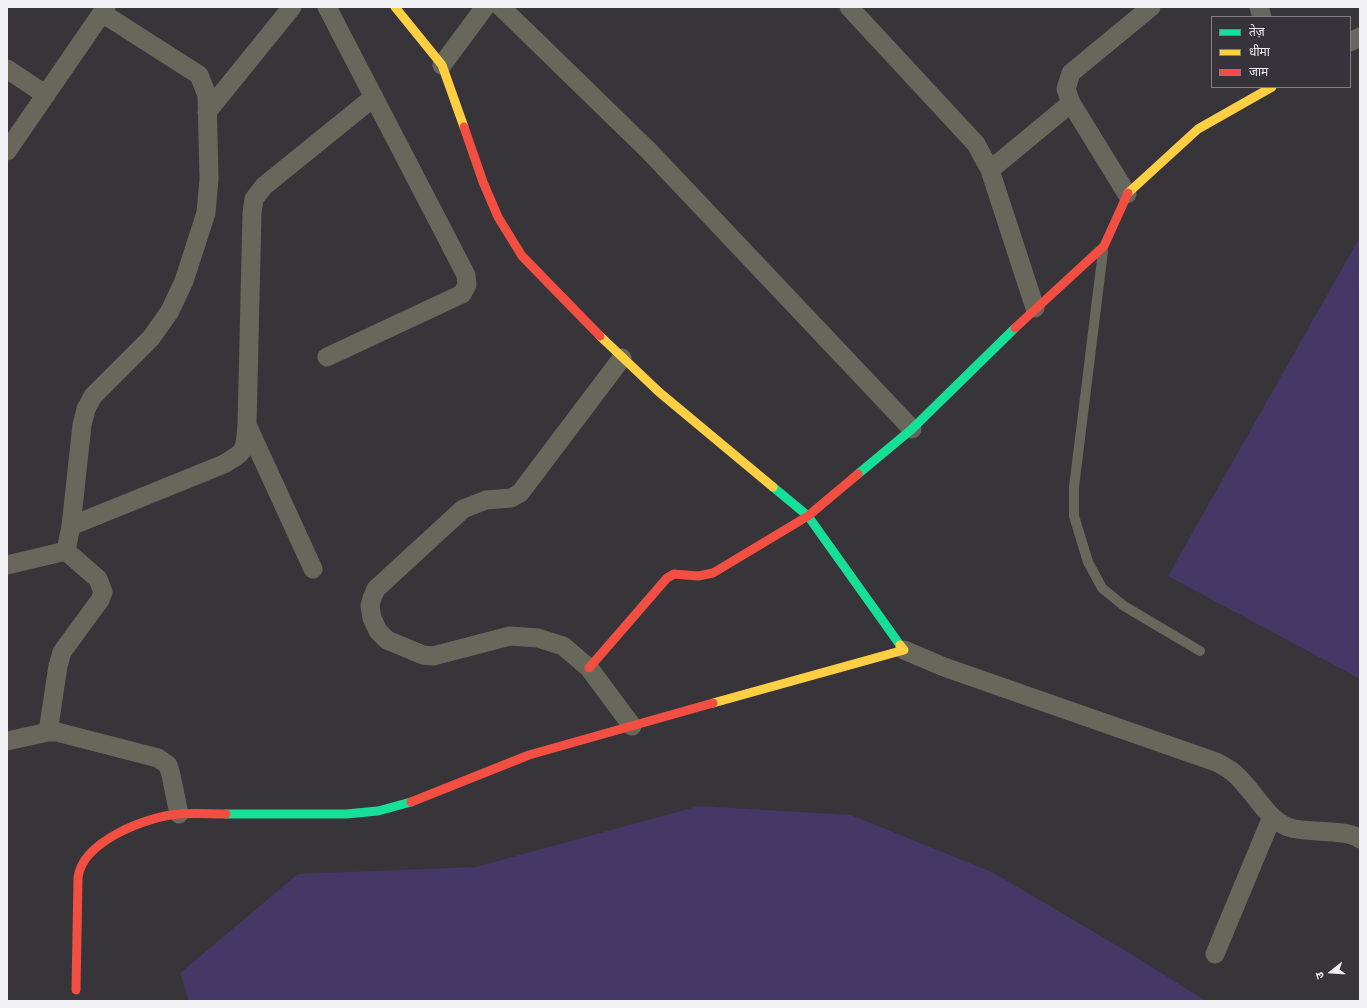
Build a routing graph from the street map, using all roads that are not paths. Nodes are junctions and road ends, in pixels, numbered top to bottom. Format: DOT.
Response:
graph roads {
  1 [pos="292,7"];
  2 [pos="327,7"];
  3 [pos="395,7"];
  4 [pos="484,7"];
  5 [pos="501,7"];
  6 [pos="849,7"];
  7 [pos="1151,7"];
  8 [pos="104,10"];
  9 [pos="1360,37"];
  10 [pos="1351,42"];
  11 [pos="442,65"];
  12 [pos="7,69"];
  13 [pos="1270,88"];
  14 [pos="46,95"];
  15 [pos="374,97"];
  16 [pos="1071,103"];
  17 [pos="207,112"];
  18 [pos="7,151"];
  19 [pos="990,170"];
  20 [pos="1127,194"];
  21 [pos="1104,246"];
  22 [pos="1035,308"];
  23 [pos="327,357"];
  24 [pos="622,358"];
  25 [pos="247,425"];
  26 [pos="912,429"];
  27 [pos="808,516"];
  28 [pos="71,526"];
  29 [pos="66,551"];
  30 [pos="7,565"];
  31 [pos="313,569"];
  32 [pos="904,650"];
  33 [pos="1200,651"];
  34 [pos="589,668"];
  35 [pos="632,726"];
  36 [pos="48,732"];
  37 [pos="7,740"];
  38 [pos="179,814"];
  39 [pos="1272,817"];
  40 [pos="1360,840"];
  41 [pos="1215,954"];
  42 [pos="76,990"];
  1 -- 17 [label="street"];
  2 -- 15 [label="street"];
  3 -- 11 [label="street"];
  4 -- 11 [label="street"];
  5 -- 26 [label="street"];
  6 -- 19 [label="street"];
  7 -- 16 [label="street"];
  8 -- 14 [label="street"];
  8 -- 17 [label="street"];
  9 -- 10 [label="street"];
  11 -- 24 [label="street"];
  12 -- 14 [label="street"];
  13 -- 20 [label="street"];
  14 -- 18 [label="street"];
  15 -- 23 [label="street"];
  15 -- 25 [label="street"];
  16 -- 19 [label="street"];
  16 -- 20 [label="street"];
  17 -- 28 [label="street"];
  19 -- 22 [label="street"];
  20 -- 21 [label="street"];
  21 -- 22 [label="street"];
  21 -- 33 [label="lane"];
  22 -- 26 [label="street"];
  24 -- 27 [label="street"];
  24 -- 34 [label="street"];
  25 -- 28 [label="street"];
  25 -- 31 [label="street"];
  26 -- 27 [label="street"];
  27 -- 32 [label="street"];
  27 -- 34 [label="street"];
  28 -- 29 [label="street"];
  29 -- 30 [label="street"];
  29 -- 36 [label="street"];
  32 -- 35 [label="street"];
  32 -- 39 [label="street"];
  34 -- 35 [label="street"];
  35 -- 38 [label="street"];
  36 -- 37 [label="street"];
  36 -- 38 [label="street"];
  38 -- 42 [label="street"];
  39 -- 40 [label="street"];
  39 -- 41 [label="street"];
}
